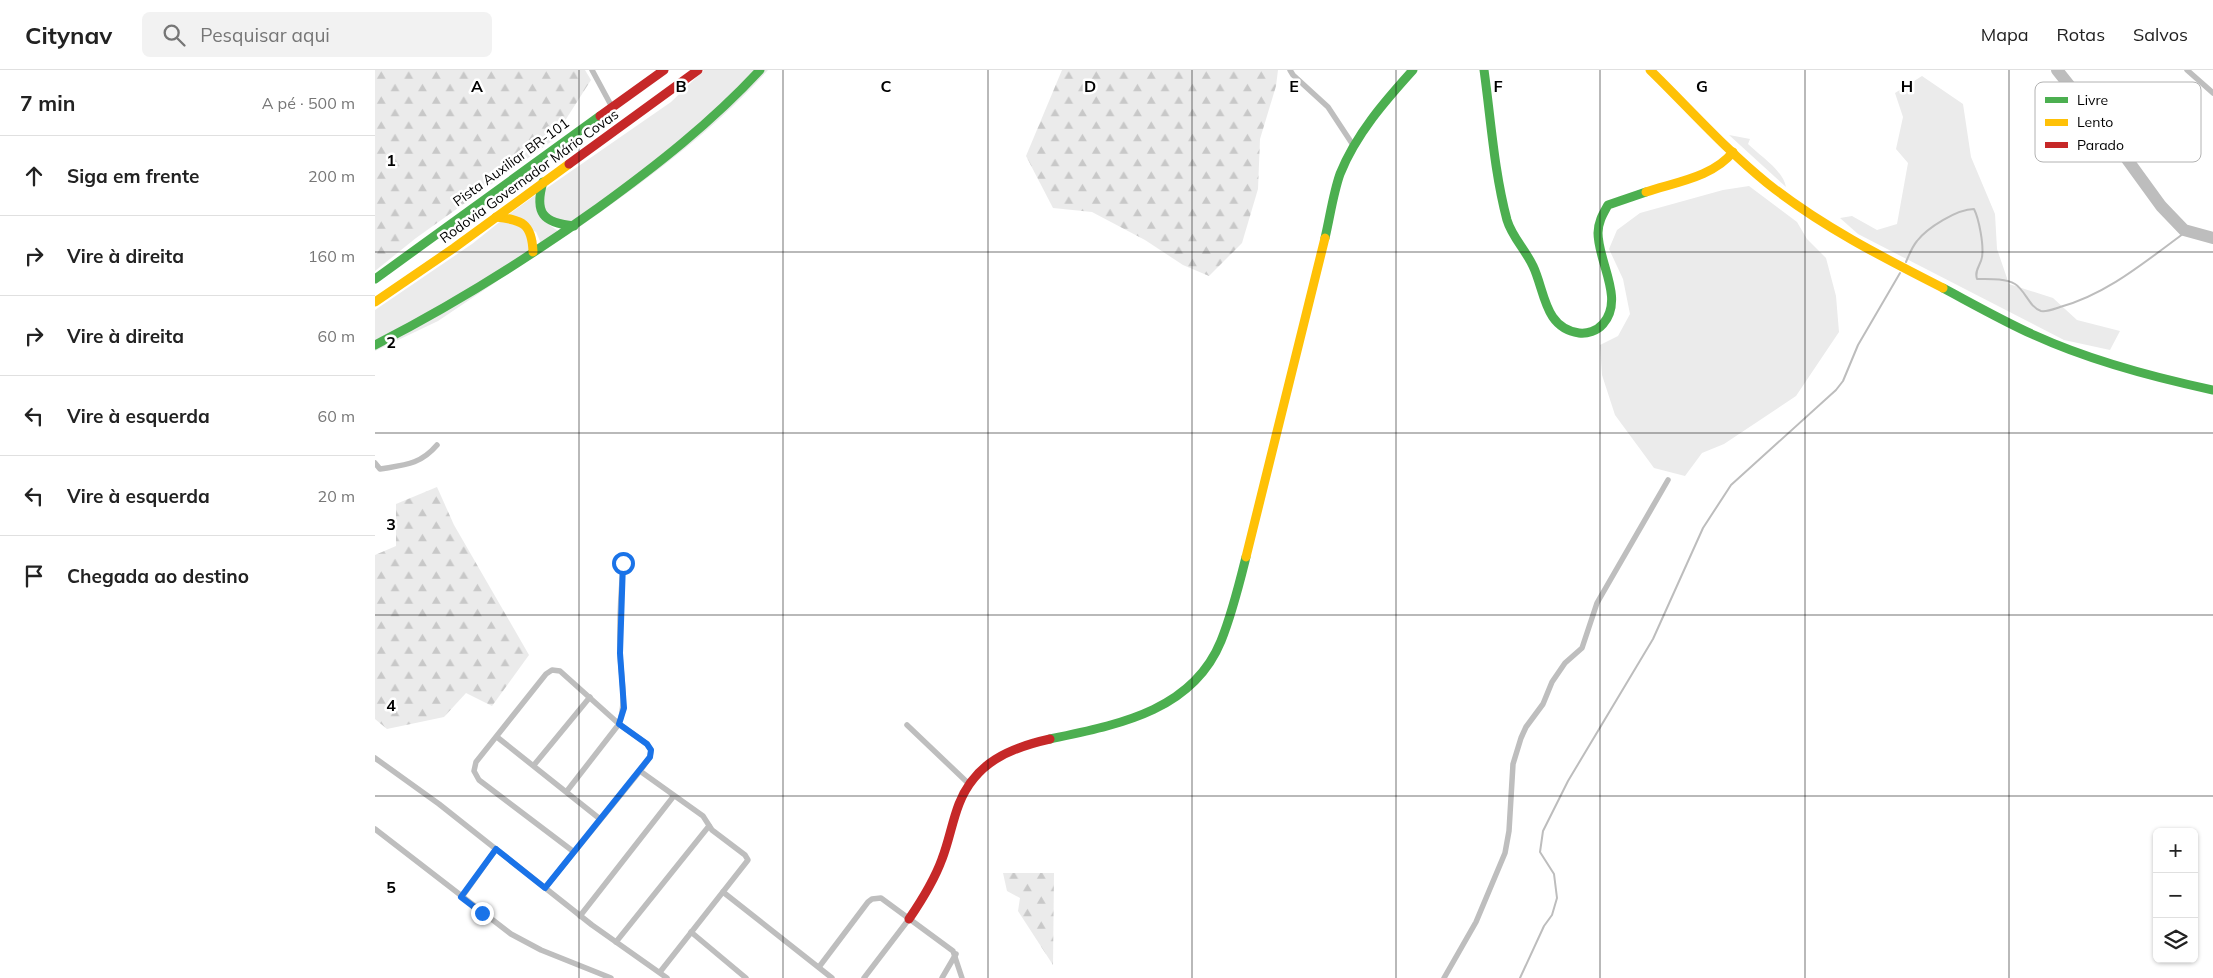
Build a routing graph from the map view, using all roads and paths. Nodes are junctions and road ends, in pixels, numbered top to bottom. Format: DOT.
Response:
graph roads {
  1 [pos="592,70"];
  2 [pos="665,70"];
  3 [pos="698,70"];
  4 [pos="760,70"];
  5 [pos="1290,70"];
  6 [pos="1413,70"];
  7 [pos="1484,70"];
  8 [pos="1650,70"];
  9 [pos="2187,70"];
  10 [pos="2201,82"];
  11 [pos="2201,82"];
  12 [pos="2213,93"];
  13 [pos="612,107"];
  14 [pos="1353,145"];
  15 [pos="1733,152"];
  16 [pos="543,182"];
  17 [pos="496,216"];
  18 [pos="574,226"];
  19 [pos="533,252"];
  20 [pos="375,279"];
  21 [pos="375,302"];
  22 [pos="375,345"];
  23 [pos="2213,390"];
  24 [pos="437,445"];
  25 [pos="375,463"];
  26 [pos="1668,480"];
  27 [pos="624,556"];
  28 [pos="590,697"];
  29 [pos="619,724"];
  30 [pos="907,725"];
  31 [pos="497,737"];
  32 [pos="375,758"];
  33 [pos="533,765"];
  34 [pos="640,771"];
  35 [pos="969,784"];
  36 [pos="567,791"];
  37 [pos="673,796"];
  38 [pos="600,819"];
  39 [pos="709,826"];
  40 [pos="375,829"];
  41 [pos="496,849"];
  42 [pos="573,852"];
  43 [pos="545,888"];
  44 [pos="723,892"];
  45 [pos="461,897"];
  46 [pos="580,916"];
  47 [pos="909,919"];
  48 [pos="691,932"];
  49 [pos="615,942"];
  50 [pos="955,954"];
  51 [pos="819,967"];
  52 [pos="660,972"];
  53 [pos="611,978"];
  54 [pos="667,978"];
  55 [pos="747,978"];
  56 [pos="832,978"];
  57 [pos="864,978"];
  58 [pos="942,978"];
  59 [pos="962,978"];
  60 [pos="1444,978"];
  1 -- 13 [label="street"];
  2 -- 13 [label="main road, Pista Auxiliar BR-101"];
  3 -- 16 [label="main road, Rodovia Governador Mário Covas"];
  4 -- 18 [label="main road"];
  5 -- 14 [label="street"];
  6 -- 14 [label="main road"];
  7 -- 15 [label="main road"];
  8 -- 15 [label="main road"];
  9 -- 10 [label="street"];
  11 -- 12 [label="street"];
  13 -- 20 [label="main road, Pista Auxiliar BR-101"];
  14 -- 35 [label="main road"];
  15 -- 23 [label="main road"];
  16 -- 17 [label="main road, Rodovia Governador Mário Covas"];
  16 -- 18 [label="main road"];
  17 -- 19 [label="main road"];
  17 -- 21 [label="main road, Rodovia Governador Mário Covas"];
  18 -- 19 [label="main road"];
  19 -- 22 [label="main road"];
  24 -- 25 [label="street"];
  26 -- 60 [label="street"];
  27 -- 29 [label="street"];
  28 -- 29 [label="street"];
  28 -- 31 [label="street"];
  28 -- 33 [label="street"];
  29 -- 34 [label="street"];
  29 -- 36 [label="street"];
  30 -- 35 [label="street"];
  31 -- 33 [label="street"];
  31 -- 42 [label="street"];
  32 -- 41 [label="street"];
  33 -- 36 [label="street"];
  34 -- 37 [label="street"];
  34 -- 38 [label="street"];
  35 -- 47 [label="main road"];
  36 -- 38 [label="street"];
  37 -- 39 [label="street"];
  37 -- 46 [label="street"];
  38 -- 42 [label="street"];
  39 -- 44 [label="street"];
  39 -- 49 [label="street"];
  40 -- 45 [label="street"];
  41 -- 43 [label="street"];
  41 -- 45 [label="street"];
  42 -- 43 [label="street"];
  43 -- 46 [label="street"];
  44 -- 48 [label="street"];
  44 -- 51 [label="street"];
  45 -- 53 [label="street"];
  46 -- 49 [label="street"];
  47 -- 50 [label="street"];
  47 -- 51 [label="street"];
  47 -- 57 [label="street"];
  48 -- 52 [label="street"];
  48 -- 55 [label="street"];
  49 -- 52 [label="street"];
  50 -- 58 [label="street"];
  50 -- 59 [label="street"];
  51 -- 56 [label="street"];
  52 -- 54 [label="street"];
}
